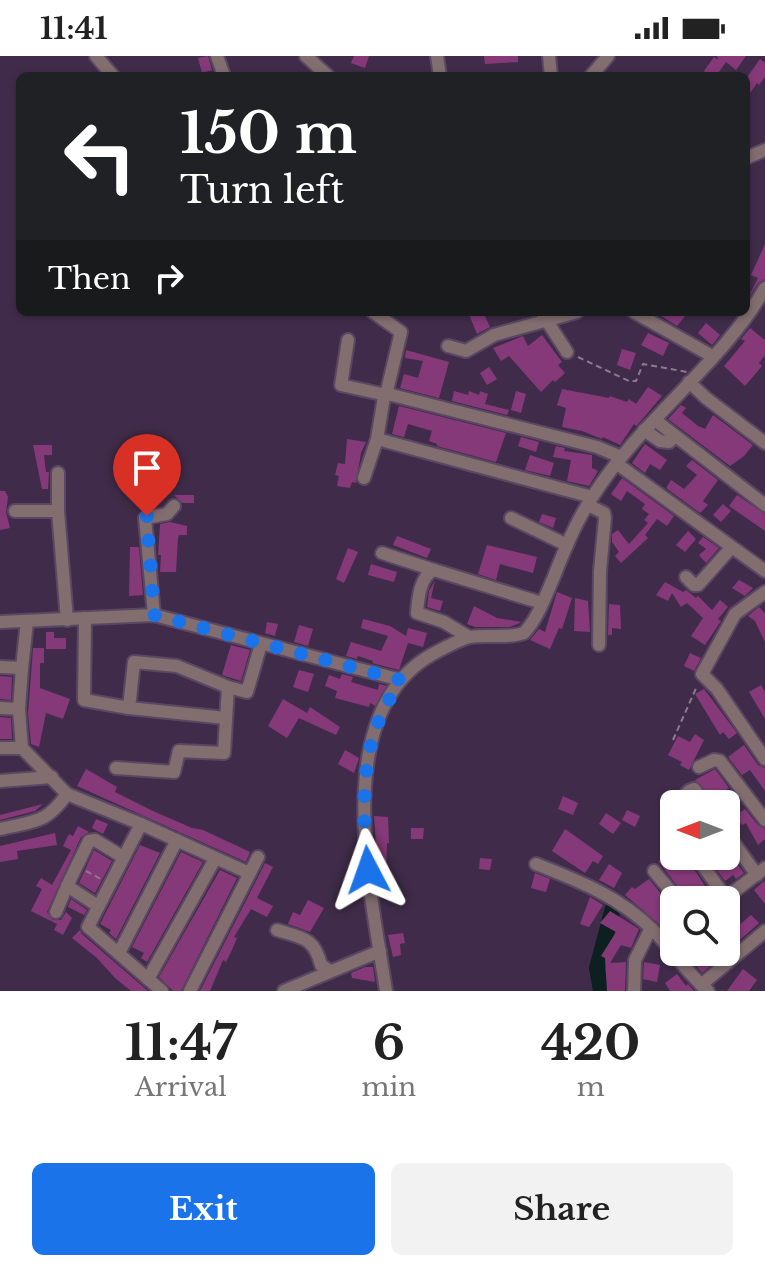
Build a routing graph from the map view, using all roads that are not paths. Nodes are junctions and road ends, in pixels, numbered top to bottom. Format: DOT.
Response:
graph roads {
  1 [pos="96,56"];
  2 [pos="306,56"];
  3 [pos="608,56"];
  4 [pos="110,72"];
  5 [pos="324,72"];
  6 [pos="594,72"];
  7 [pos="765,288"];
  8 [pos="750,315"];
  9 [pos="379,316"];
  10 [pos="543,316"];
  11 [pos="641,316"];
  12 [pos="749,316"];
  13 [pos="348,340"];
  14 [pos="448,346"];
  15 [pos="567,352"];
  16 [pos="712,356"];
  17 [pos="692,378"];
  18 [pos="386,395"];
  19 [pos="655,420"];
  20 [pos="644,430"];
  21 [pos="675,436"];
  22 [pos="377,439"];
  23 [pos="765,443"];
  24 [pos="618,460"];
  25 [pos="58,473"];
  26 [pos="364,478"];
  27 [pos="590,501"];
  28 [pos="765,505"];
  29 [pos="174,506"];
  30 [pos="15,511"];
  31 [pos="58,511"];
  32 [pos="511,518"];
  33 [pos="567,545"];
  34 [pos="731,548"];
  35 [pos="382,553"];
  36 [pos="434,570"];
  37 [pos="765,571"];
  38 [pos="686,577"];
  39 [pos="765,592"];
  40 [pos="542,603"];
  41 [pos="154,615"];
  42 [pos="85,618"];
  43 [pos="67,620"];
  44 [pos="0,622"];
  45 [pos="27,622"];
  46 [pos="469,637"];
  47 [pos="261,644"];
  48 [pos="599,645"];
  49 [pos="0,667"];
  50 [pos="22,668"];
  51 [pos="401,680"];
  52 [pos="228,687"];
  53 [pos="0,708"];
  54 [pos="129,708"];
  55 [pos="19,709"];
  56 [pos="226,718"];
  57 [pos="0,748"];
  58 [pos="22,748"];
  59 [pos="765,759"];
  60 [pos="699,767"];
  61 [pos="116,768"];
  62 [pos="52,777"];
  63 [pos="0,781"];
  64 [pos="67,794"];
  65 [pos="765,820"];
  66 [pos="141,824"];
  67 [pos="0,829"];
  68 [pos="177,840"];
  69 [pos="740,848"];
  70 [pos="123,857"];
  71 [pos="258,857"];
  72 [pos="215,859"];
  73 [pos="536,864"];
  74 [pos="654,871"];
  75 [pos="761,872"];
  76 [pos="249,873"];
  77 [pos="67,886"];
  78 [pos="666,886"];
  79 [pos="740,888"];
  80 [pos="98,906"];
  81 [pos="56,912"];
  82 [pos="651,928"];
  83 [pos="277,930"];
  84 [pos="765,931"];
  85 [pos="660,934"];
  86 [pos="740,948"];
  87 [pos="380,951"];
  88 [pos="119,953"];
  89 [pos="692,966"];
  90 [pos="721,966"];
  91 [pos="330,971"];
  92 [pos="148,979"];
  93 [pos="707,984"];
  94 [pos="162,991"];
  95 [pos="190,991"];
  96 [pos="284,991"];
  97 [pos="386,991"];
  98 [pos="634,991"];
  1 -- 4 [label="street"];
  2 -- 5 [label="street"];
  3 -- 6 [label="street"];
  7 -- 8 [label="street"];
  9 -- 18 [label="street"];
  10 -- 14 [label="street"];
  10 -- 15 [label="street"];
  11 -- 16 [label="street"];
  12 -- 16 [label="street"];
  13 -- 18 [label="street"];
  16 -- 17 [label="street"];
  17 -- 19 [label="street"];
  17 -- 23 [label="street"];
  18 -- 22 [label="street"];
  18 -- 24 [label="street"];
  19 -- 20 [label="street"];
  19 -- 21 [label="street"];
  20 -- 21 [label="street"];
  20 -- 24 [label="street"];
  21 -- 28 [label="street"];
  22 -- 26 [label="street"];
  22 -- 27 [label="street"];
  24 -- 27 [label="street"];
  24 -- 34 [label="street"];
  25 -- 31 [label="street"];
  27 -- 33 [label="street"];
  27 -- 48 [label="street"];
  29 -- 41 [label="street"];
  30 -- 31 [label="street"];
  31 -- 43 [label="street"];
  32 -- 33 [label="street"];
  33 -- 40 [label="street"];
  34 -- 37 [label="street"];
  34 -- 38 [label="street"];
  35 -- 36 [label="street"];
  36 -- 40 [label="street"];
  36 -- 46 [label="street"];
  39 -- 59 [label="street"];
  40 -- 46 [label="street"];
  41 -- 42 [label="street"];
  41 -- 47 [label="street"];
  42 -- 43 [label="street"];
  42 -- 54 [label="street"];
  43 -- 45 [label="street"];
  44 -- 45 [label="street"];
  45 -- 50 [label="street"];
  46 -- 51 [label="street"];
  47 -- 51 [label="street"];
  47 -- 52 [label="street"];
  49 -- 50 [label="street"];
  50 -- 55 [label="street"];
  51 -- 87 [label="street"];
  52 -- 54 [label="street"];
  52 -- 56 [label="street"];
  53 -- 55 [label="street"];
  54 -- 56 [label="street"];
  55 -- 58 [label="street"];
  56 -- 61 [label="street"];
  57 -- 58 [label="street"];
  58 -- 62 [label="street"];
  60 -- 65 [label="street"];
  62 -- 63 [label="street"];
  62 -- 64 [label="street"];
  64 -- 66 [label="street"];
  64 -- 67 [label="street"];
  66 -- 68 [label="street"];
  66 -- 70 [label="street"];
  68 -- 72 [label="street"];
  68 -- 88 [label="street"];
  69 -- 75 [label="street"];
  70 -- 77 [label="street"];
  70 -- 80 [label="street"];
  71 -- 76 [label="street"];
  72 -- 76 [label="street"];
  72 -- 92 [label="street"];
  73 -- 82 [label="street"];
  74 -- 78 [label="street"];
  75 -- 79 [label="street"];
  76 -- 95 [label="street"];
  77 -- 80 [label="street"];
  77 -- 81 [label="street"];
  80 -- 88 [label="street"];
  82 -- 85 [label="street"];
  82 -- 98 [label="street"];
  83 -- 91 [label="street"];
  84 -- 86 [label="street"];
  87 -- 91 [label="street"];
  87 -- 97 [label="street"];
  88 -- 92 [label="street"];
  89 -- 93 [label="street"];
  90 -- 93 [label="street"];
  91 -- 96 [label="street"];
  92 -- 94 [label="street"];
}
